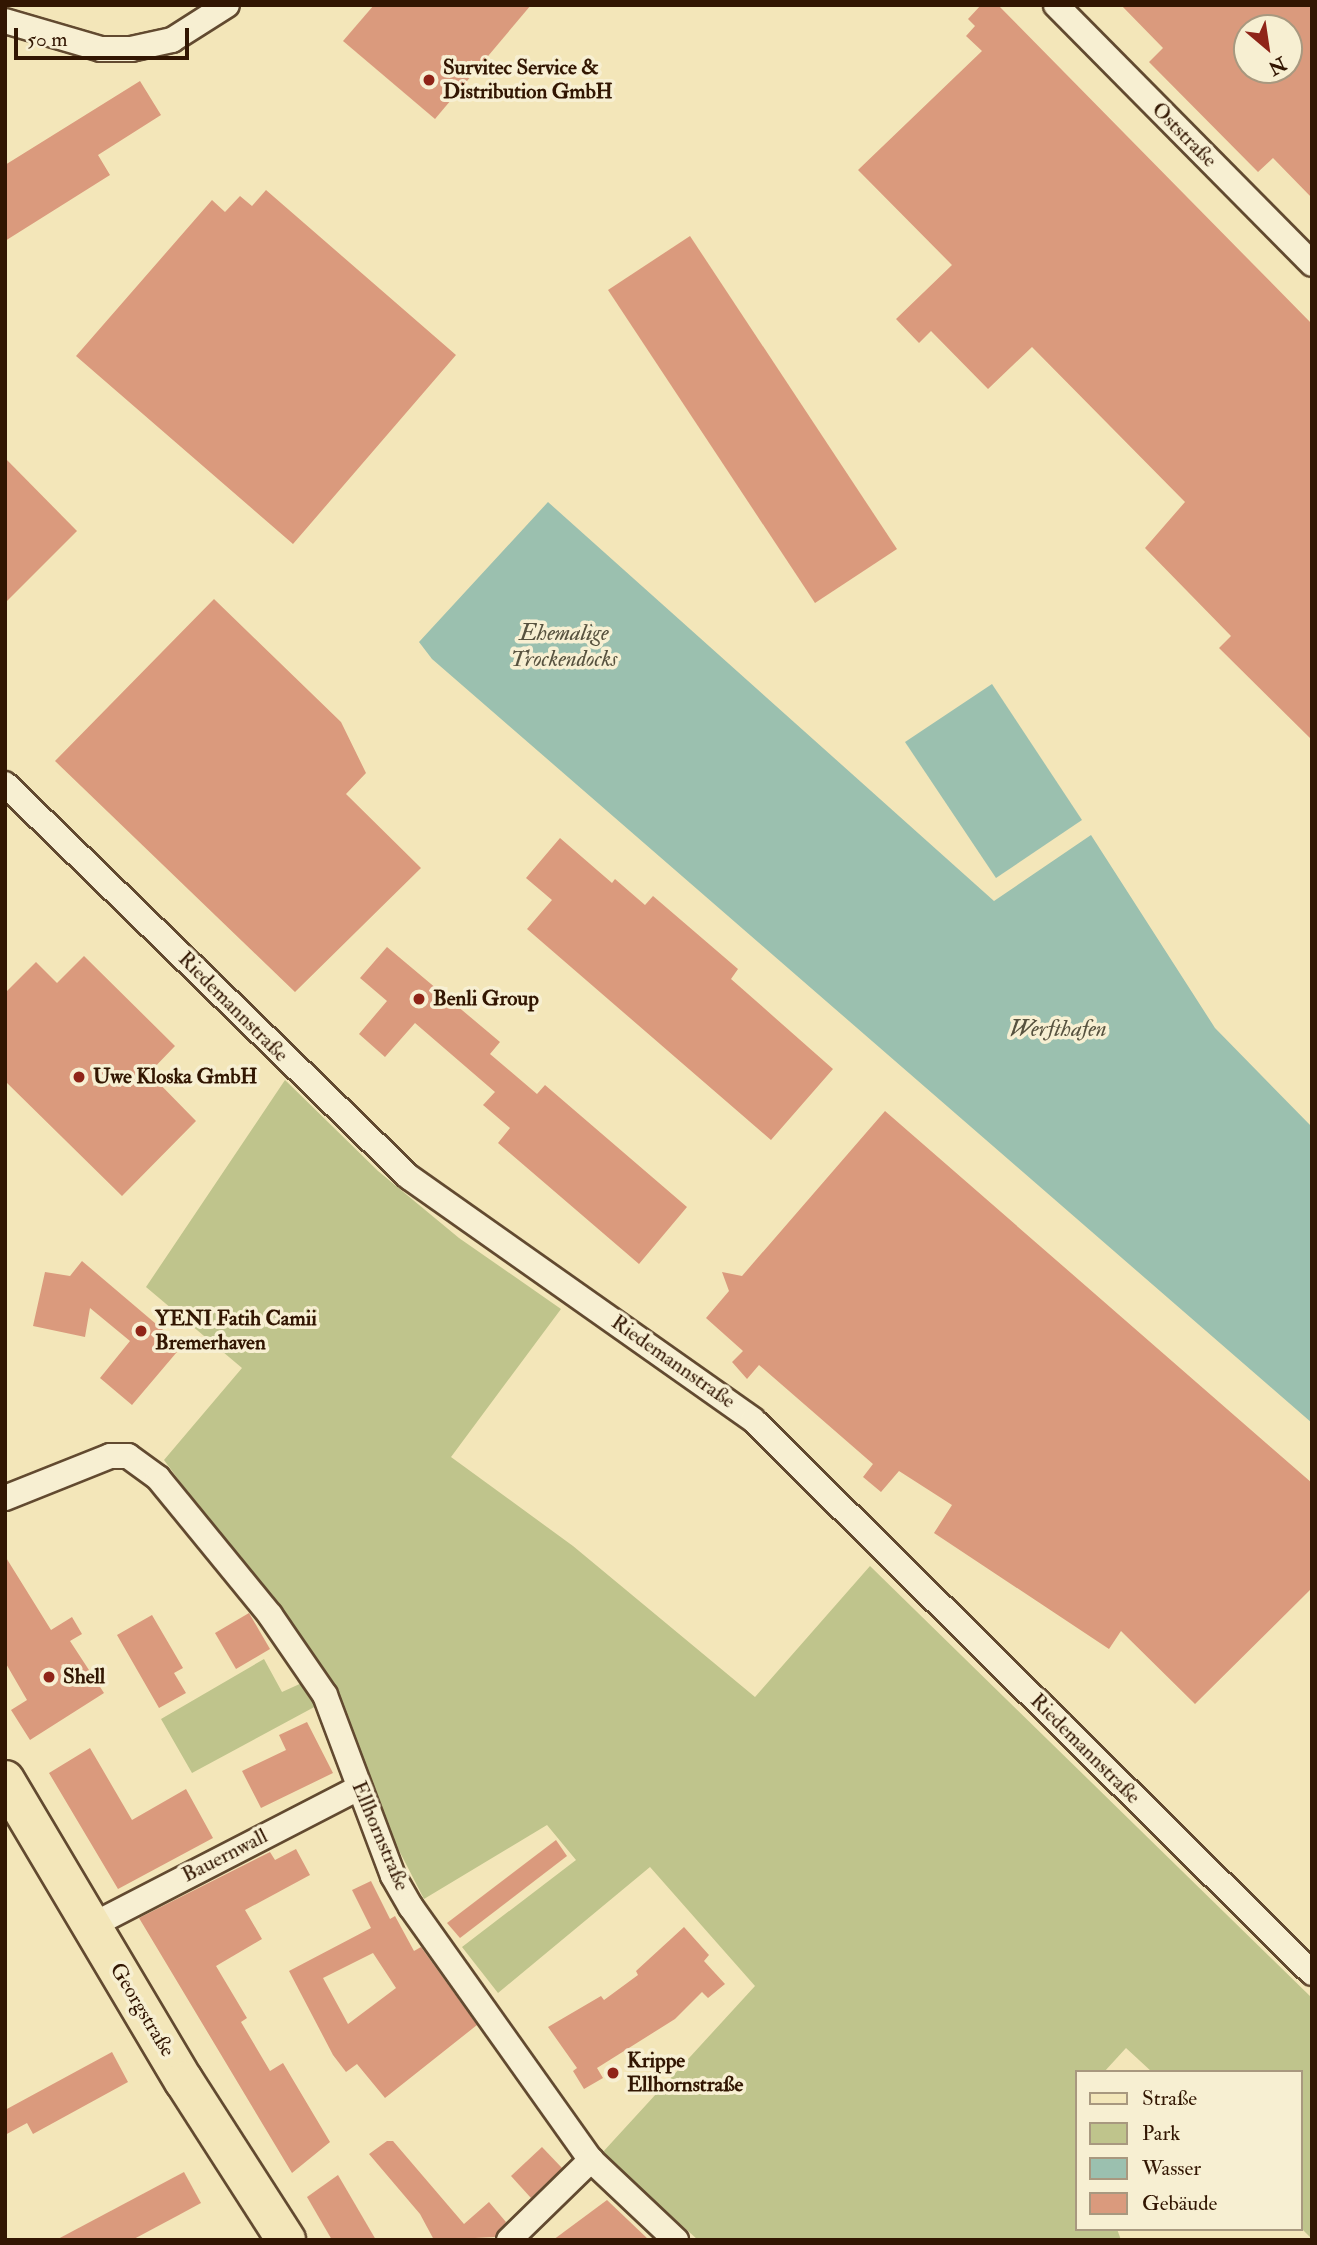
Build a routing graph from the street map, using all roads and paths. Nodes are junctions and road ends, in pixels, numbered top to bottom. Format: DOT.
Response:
graph roads {
  1 [pos="227,5"];
  2 [pos="1056,5"];
  3 [pos="5,21"];
  4 [pos="1312,264"];
  5 [pos="5,784"];
  6 [pos="5,1498"];
  7 [pos="5,1780"];
  8 [pos="358,1788"];
  9 [pos="93,1925"];
  10 [pos="1312,1973"];
  11 [pos="591,2160"];
  12 [pos="284,2239"];
  13 [pos="509,2240"];
  14 [pos="676,2240"];
  1 -- 3 [label="street"];
  2 -- 4 [label="street, Oststraße"];
  5 -- 10 [label="street, Riedemannstraße"];
  6 -- 8 [label="street, Ellhornstraße"];
  7 -- 9 [label="main road, Georgstraße"];
  8 -- 9 [label="street, Bauernwall"];
  8 -- 11 [label="street, Ellhornstraße"];
  9 -- 12 [label="main road, Georgstraße"];
  11 -- 13 [label="street"];
  11 -- 14 [label="street, Ellhornstraße"];
}
